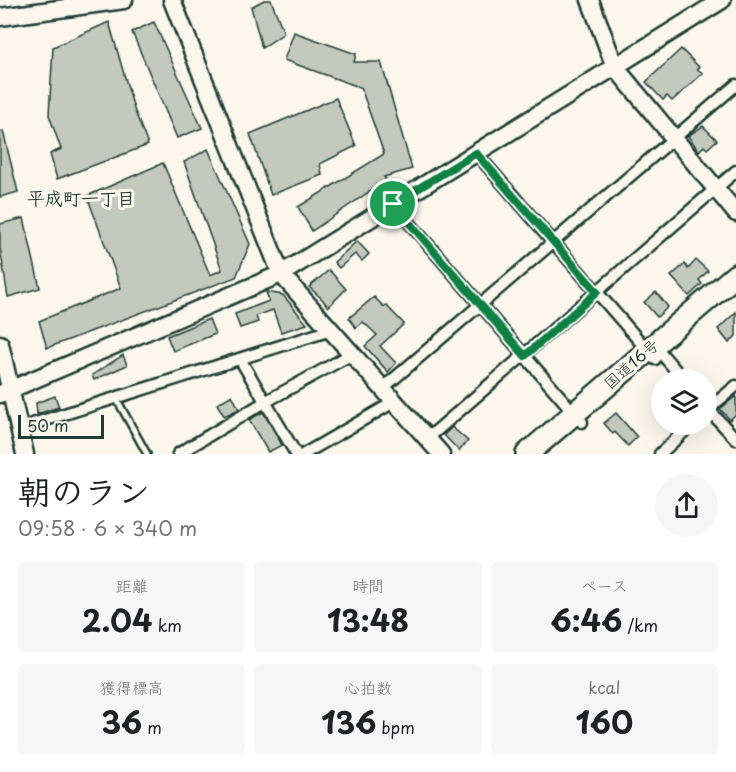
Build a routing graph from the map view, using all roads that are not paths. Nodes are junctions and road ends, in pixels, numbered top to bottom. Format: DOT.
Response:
graph roads {
  1 [pos="124,0"];
  2 [pos="172,0"];
  3 [pos="590,0"];
  4 [pos="722,0"];
  5 [pos="0,17"];
  6 [pos="615,67"];
  7 [pos="736,85"];
  8 [pos="674,138"];
  9 [pos="476,153"];
  10 [pos="736,171"];
  11 [pos="716,188"];
  12 [pos="393,204"];
  13 [pos="736,213"];
  14 [pos="554,243"];
  15 [pos="281,274"];
  16 [pos="736,274"];
  17 [pos="736,290"];
  18 [pos="597,292"];
  19 [pos="481,305"];
  20 [pos="331,330"];
  21 [pos="0,344"];
  22 [pos="352,354"];
  23 [pos="655,354"];
  24 [pos="525,356"];
  25 [pos="240,359"];
  26 [pos="672,369"];
  27 [pos="736,386"];
  28 [pos="382,388"];
  29 [pos="5,391"];
  30 [pos="116,398"];
  31 [pos="717,401"];
  32 [pos="265,402"];
  33 [pos="394,402"];
  34 [pos="578,417"];
  35 [pos="717,420"];
  36 [pos="20,428"];
  37 [pos="680,435"];
  38 [pos="736,440"];
  39 [pos="435,450"];
  40 [pos="25,454"];
  41 [pos="147,454"];
  42 [pos="178,454"];
  43 [pos="296,454"];
  44 [pos="304,454"];
  45 [pos="527,454"];
  46 [pos="544,454"];
  47 [pos="660,454"];
  1 -- 5 [label="street"];
  2 -- 15 [label="street"];
  3 -- 6 [label="street"];
  4 -- 6 [label="street"];
  6 -- 8 [label="street"];
  6 -- 9 [label="street"];
  7 -- 8 [label="street"];
  8 -- 11 [label="street"];
  8 -- 14 [label="street"];
  9 -- 12 [label="street"];
  9 -- 14 [label="street"];
  10 -- 11 [label="street"];
  11 -- 13 [label="street"];
  11 -- 18 [label="street"];
  12 -- 15 [label="street"];
  12 -- 19 [label="street"];
  14 -- 18 [label="street"];
  14 -- 19 [label="street"];
  15 -- 20 [label="street"];
  15 -- 29 [label="street"];
  16 -- 23 [label="highway, 国道16号"];
  17 -- 23 [label="highway, 国道16号"];
  18 -- 23 [label="street"];
  18 -- 24 [label="street"];
  19 -- 24 [label="street"];
  19 -- 28 [label="street"];
  20 -- 22 [label="street"];
  20 -- 25 [label="street"];
  21 -- 29 [label="street"];
  22 -- 28 [label="street"];
  22 -- 32 [label="street"];
  23 -- 26 [label="street"];
  23 -- 34 [label="highway, 国道16号"];
  24 -- 34 [label="street"];
  24 -- 39 [label="street"];
  25 -- 30 [label="street"];
  25 -- 32 [label="street"];
  27 -- 31 [label="street"];
  28 -- 33 [label="street"];
  29 -- 36 [label="street"];
  30 -- 36 [label="street"];
  30 -- 41 [label="lane"];
  32 -- 42 [label="street"];
  32 -- 43 [label="street"];
  33 -- 39 [label="street"];
  33 -- 44 [label="street"];
  34 -- 45 [label="highway, 国道16号"];
  34 -- 46 [label="highway, 国道16号"];
  35 -- 38 [label="street"];
  36 -- 40 [label="street"];
  37 -- 47 [label="street"];
}
